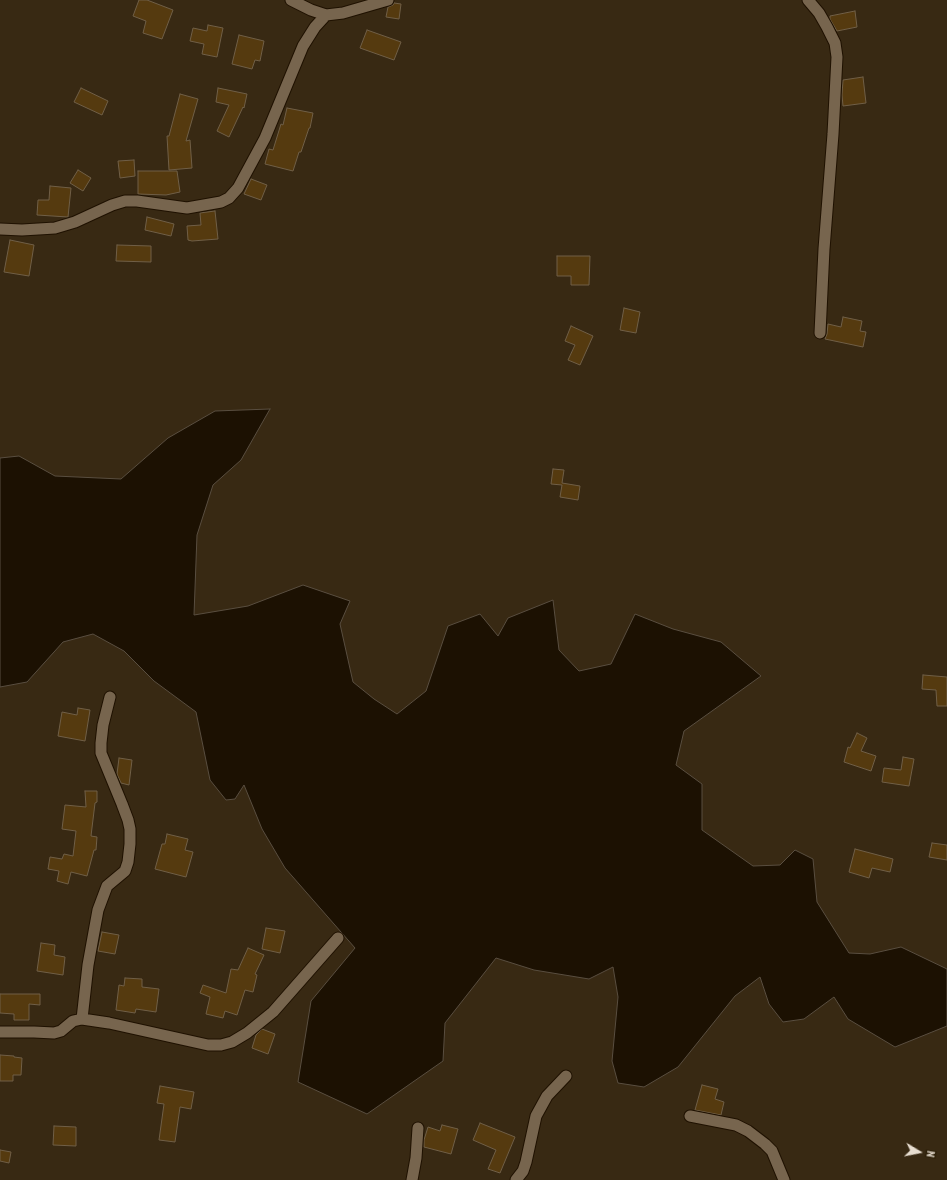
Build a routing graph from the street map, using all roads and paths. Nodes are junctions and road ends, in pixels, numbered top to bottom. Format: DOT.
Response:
graph roads {
  1 [pos="291,0"];
  2 [pos="388,0"];
  3 [pos="808,0"];
  4 [pos="326,15"];
  5 [pos="0,229"];
  6 [pos="820,333"];
  7 [pos="110,697"];
  8 [pos="338,938"];
  9 [pos="82,1019"];
  10 [pos="0,1032"];
  11 [pos="566,1076"];
  12 [pos="690,1116"];
  13 [pos="418,1128"];
  14 [pos="412,1180"];
  15 [pos="516,1180"];
  16 [pos="784,1180"];
  1 -- 4 [label="street"];
  2 -- 4 [label="street"];
  3 -- 6 [label="street"];
  4 -- 5 [label="street"];
  7 -- 9 [label="street"];
  8 -- 9 [label="street"];
  9 -- 10 [label="street"];
  11 -- 15 [label="street"];
  12 -- 16 [label="street"];
  13 -- 14 [label="street"];
}
